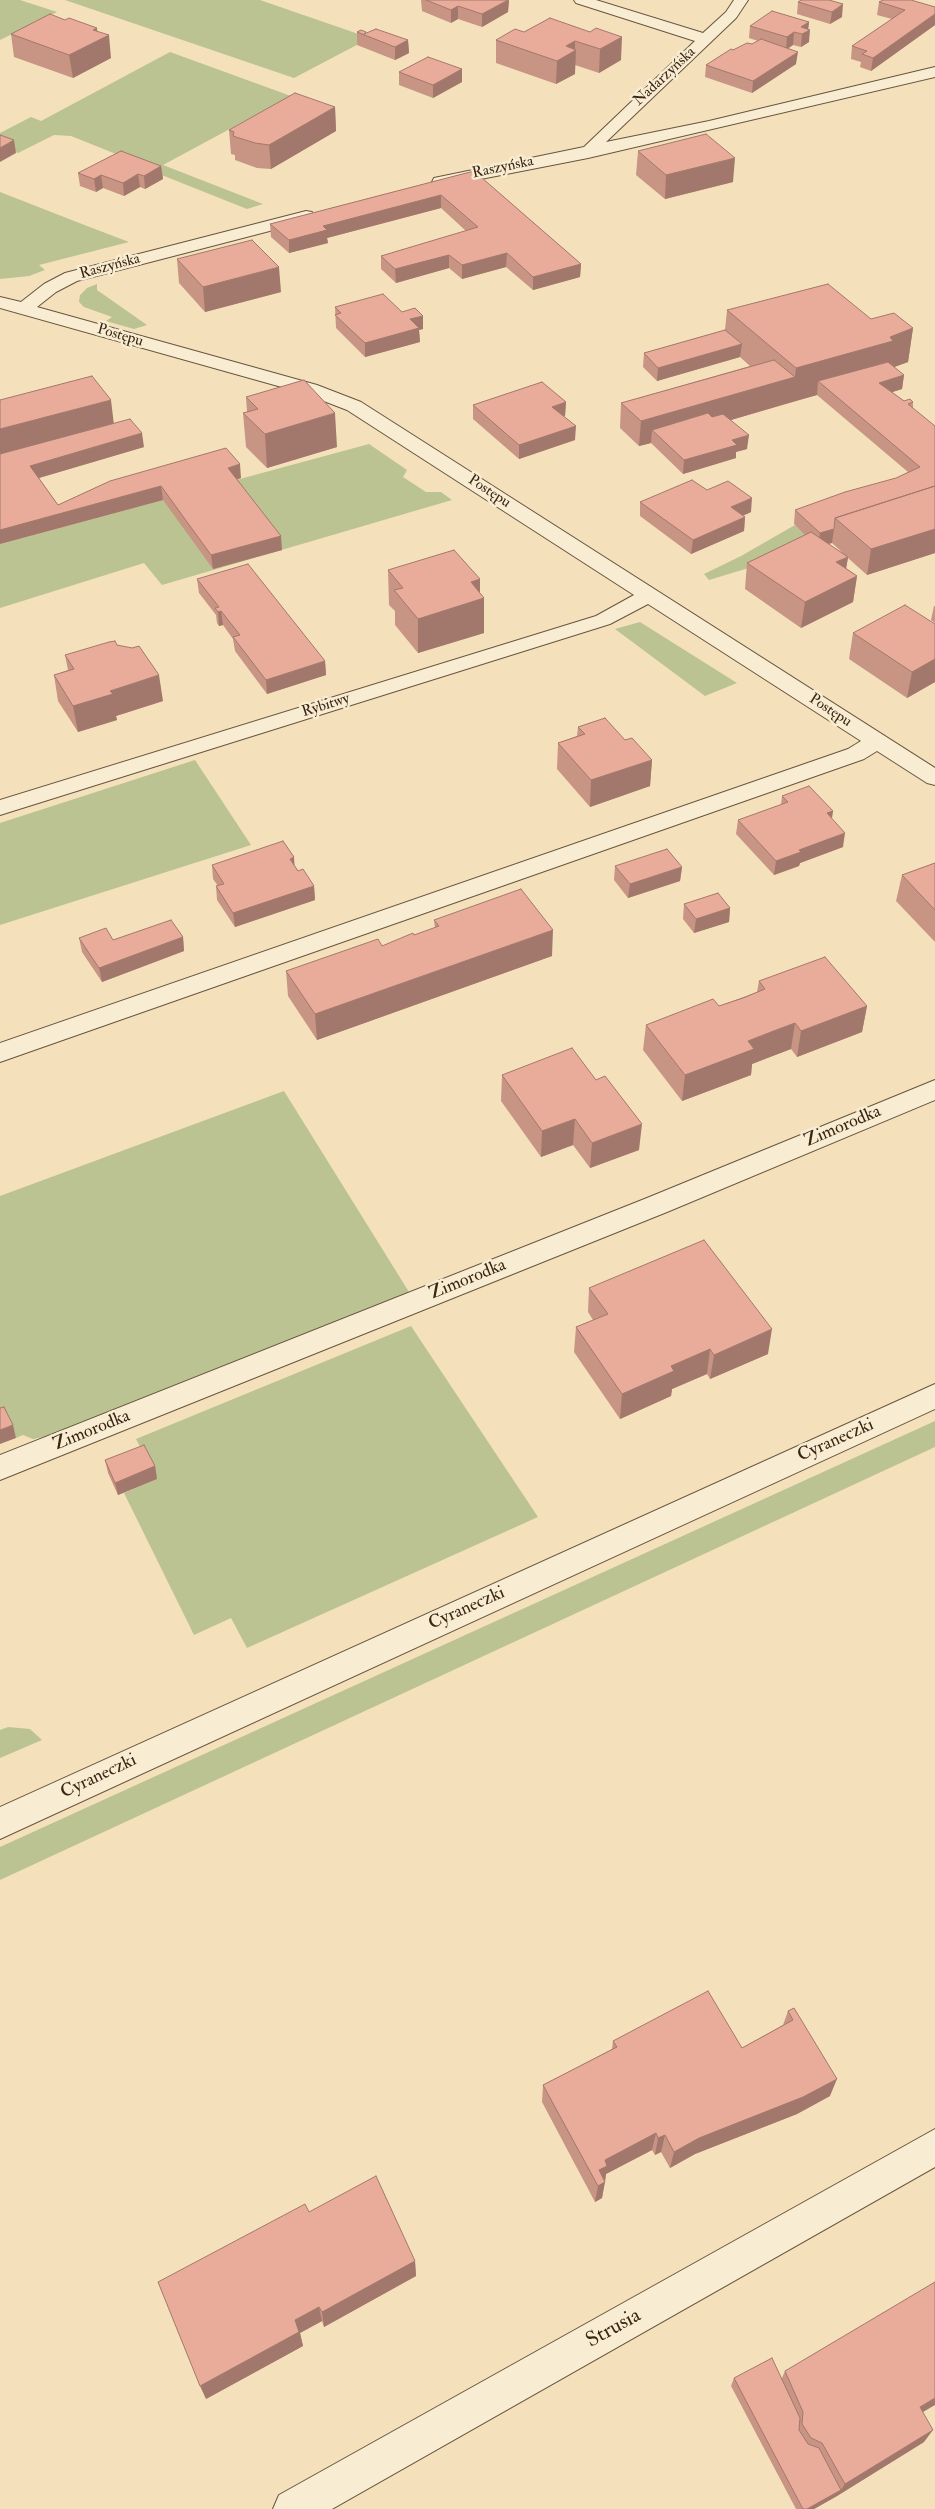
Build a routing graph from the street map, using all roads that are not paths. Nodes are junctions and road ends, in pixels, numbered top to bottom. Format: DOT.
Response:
graph roads {
  1 [pos="581,0"];
  2 [pos="741,0"];
  3 [pos="705,40"];
  4 [pos="935,72"];
  5 [pos="588,153"];
  6 [pos="423,186"];
  7 [pos="320,213"];
  8 [pos="0,302"];
  9 [pos="23,309"];
  10 [pos="649,595"];
  11 [pos="878,741"];
  12 [pos="935,778"];
  13 [pos="0,808"];
  14 [pos="0,1053"];
  15 [pos="935,1089"];
  16 [pos="935,1396"];
  17 [pos="0,1468"];
  18 [pos="0,1823"];
  19 [pos="935,2147"];
  20 [pos="293,2509"];
  1 -- 3 [label="street"];
  2 -- 3 [label="street, Nadarzyńska"];
  3 -- 5 [label="street, Nadarzyńska"];
  4 -- 5 [label="street, Raszyńska"];
  5 -- 6 [label="street, Raszyńska"];
  7 -- 9 [label="street, Raszyńska"];
  8 -- 9 [label="street, Postępu"];
  9 -- 10 [label="street, Postępu"];
  10 -- 11 [label="street, Postępu"];
  10 -- 13 [label="street, Rybitwy"];
  11 -- 12 [label="street, Postępu"];
  11 -- 14 [label="street"];
  15 -- 17 [label="street, Zimorodka"];
  16 -- 18 [label="street, Cyraneczki"];
  19 -- 20 [label="street, Strusia"];
}
